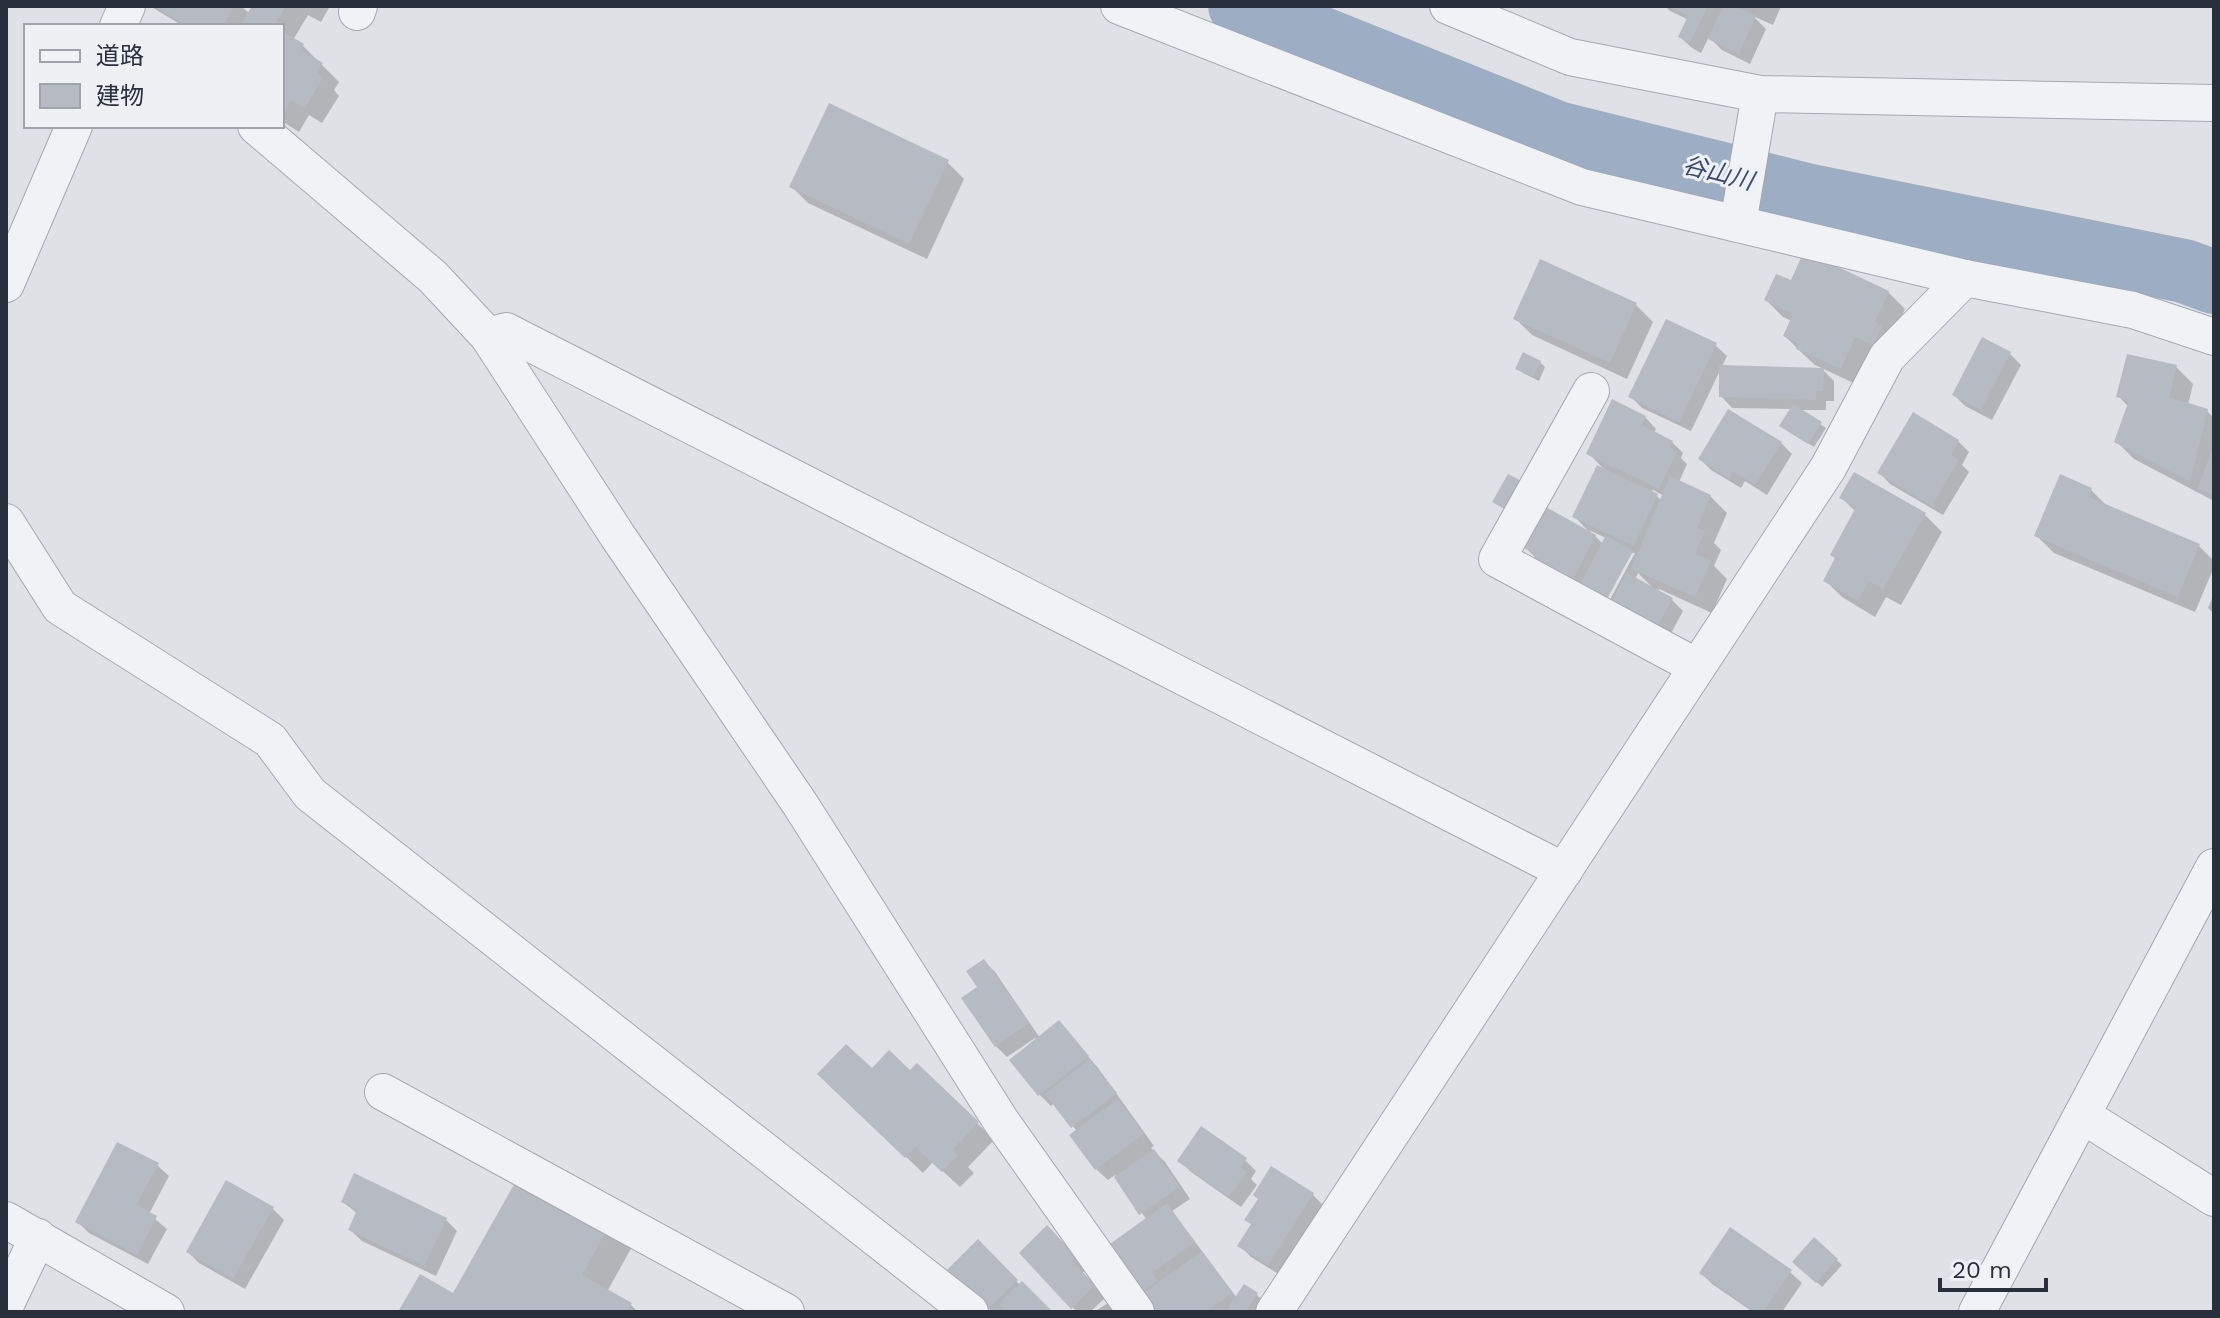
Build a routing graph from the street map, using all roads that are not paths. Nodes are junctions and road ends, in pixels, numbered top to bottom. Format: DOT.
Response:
graph roads {
  1 [pos="1119,6"];
  2 [pos="1448,6"];
  3 [pos="1760,95"];
  4 [pos="2214,103"];
  5 [pos="73,128"];
  6 [pos="258,128"];
  7 [pos="1738,223"];
  8 [pos="1965,278"];
  9 [pos="6,284"];
  10 [pos="488,336"];
  11 [pos="2214,337"];
  12 [pos="1591,391"];
  13 [pos="6,522"];
  14 [pos="1697,667"];
  15 [pos="2214,867"];
  16 [pos="1564,871"];
  17 [pos="383,1092"];
  18 [pos="2082,1115"];
  19 [pos="2214,1198"];
  20 [pos="6,1220"];
  21 [pos="38,1237"];
  22 [pos="6,1304"];
  23 [pos="166,1312"];
  24 [pos="786,1312"];
  25 [pos="970,1312"];
  26 [pos="1136,1312"];
  27 [pos="1274,1312"];
  28 [pos="1977,1312"];
  1 -- 7 [label="street"];
  2 -- 3 [label="street"];
  3 -- 4 [label="street"];
  3 -- 7 [label="street"];
  5 -- 9 [label="street"];
  6 -- 10 [label="street"];
  7 -- 8 [label="street"];
  8 -- 11 [label="street"];
  8 -- 14 [label="street"];
  10 -- 16 [label="street"];
  10 -- 26 [label="street"];
  12 -- 14 [label="street"];
  13 -- 25 [label="street"];
  14 -- 16 [label="street"];
  15 -- 18 [label="street"];
  16 -- 27 [label="street"];
  17 -- 24 [label="street"];
  18 -- 19 [label="street"];
  18 -- 28 [label="street"];
  20 -- 21 [label="street"];
  21 -- 22 [label="street"];
  21 -- 23 [label="street"];
}
